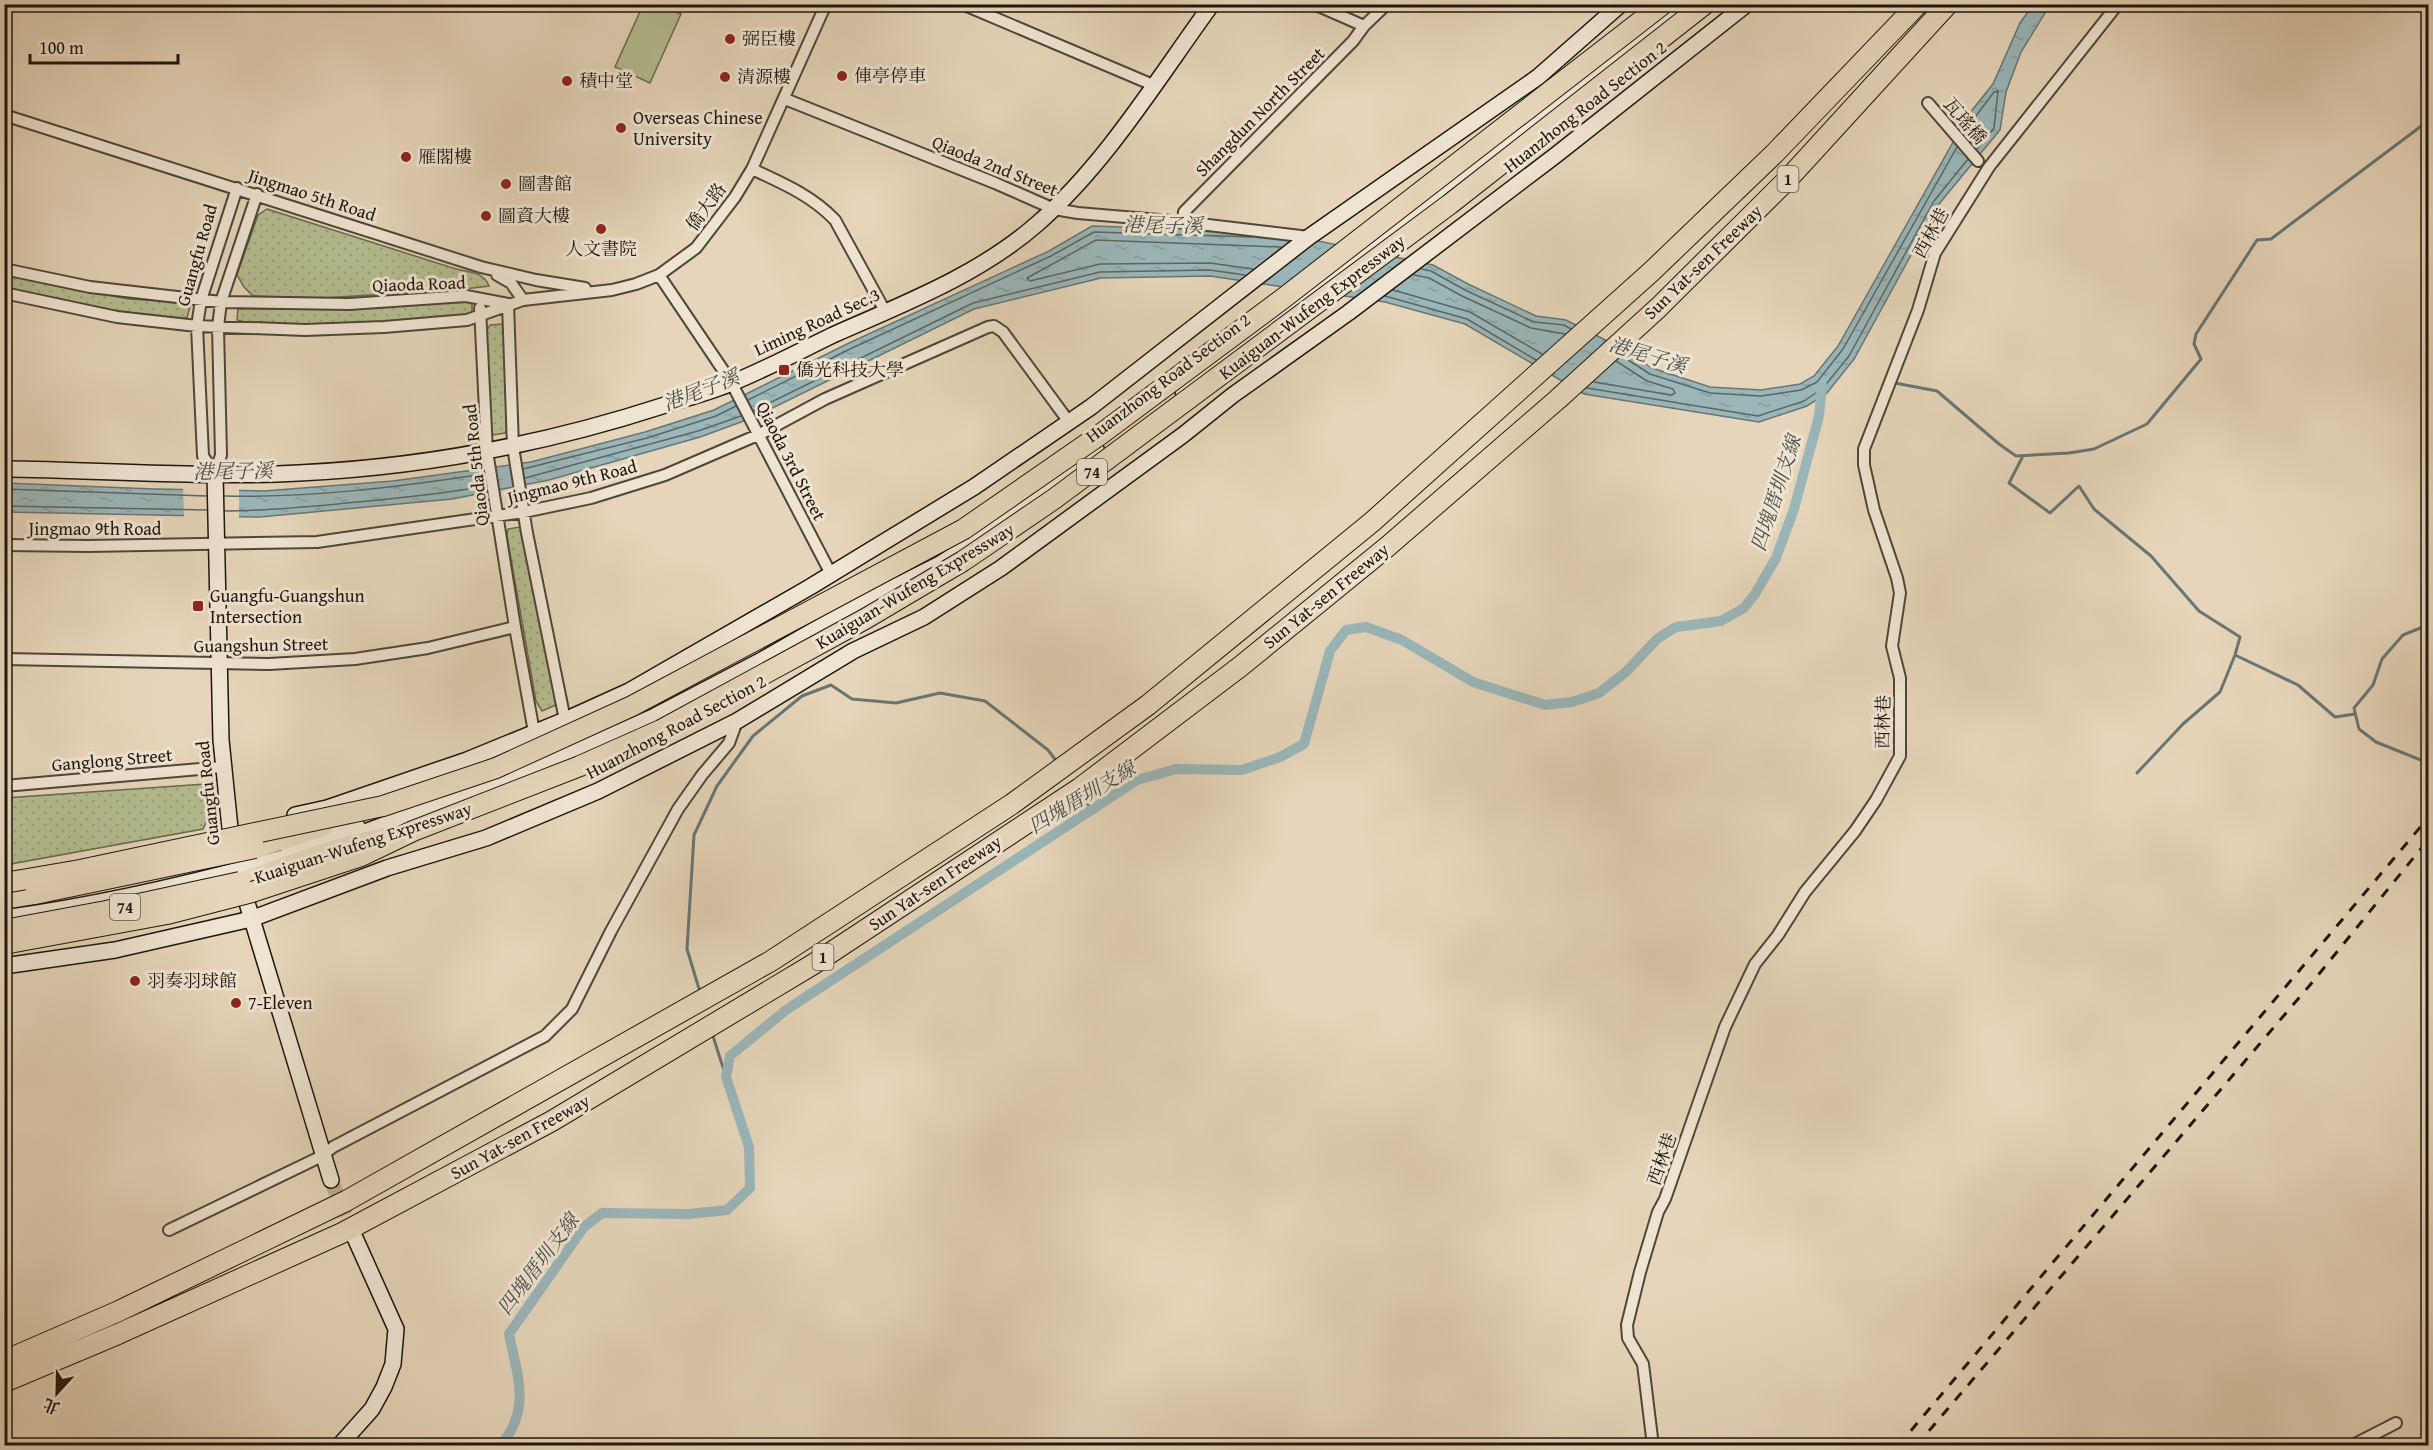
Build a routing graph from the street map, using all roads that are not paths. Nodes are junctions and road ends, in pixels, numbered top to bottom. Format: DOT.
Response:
graph roads {
  1 [pos="826,4"];
  2 [pos="962,4"];
  3 [pos="1212,4"];
  4 [pos="1314,4"];
  5 [pos="1387,4"];
  6 [pos="1621,4"];
  7 [pos="1663,4"];
  8 [pos="1678,4"];
  9 [pos="1688,4"];
  10 [pos="1705,4"];
  11 [pos="1747,4"];
  12 [pos="1918,4"];
  13 [pos="1948,4"];
  14 [pos="2118,4"];
  15 [pos="1364,26"];
  16 [pos="1153,85"];
  17 [pos="784,99"];
  18 [pos="1509,99"];
  19 [pos="1928,103"];
  20 [pos="4,115"];
  21 [pos="1532,127"];
  22 [pos="1556,155"];
  23 [pos="1978,161"];
  24 [pos="752,169"];
  25 [pos="237,188"];
  26 [pos="257,194"];
  27 [pos="1054,209"];
  28 [pos="1183,222"];
  29 [pos="1309,237"];
  30 [pos="1367,250"];
  31 [pos="481,267"];
  32 [pos="4,269"];
  33 [pos="659,275"];
  34 [pos="612,290"];
  35 [pos="4,293"];
  36 [pos="480,299"];
  37 [pos="201,300"];
  38 [pos="523,300"];
  39 [pos="221,303"];
  40 [pos="508,304"];
  41 [pos="886,313"];
  42 [pos="480,315"];
  43 [pos="197,326"];
  44 [pos="218,327"];
  45 [pos="732,383"];
  46 [pos="1069,422"];
  47 [pos="758,430"];
  48 [pos="513,447"];
  49 [pos="487,451"];
  50 [pos="4,469"];
  51 [pos="215,475"];
  52 [pos="524,513"];
  53 [pos="497,516"];
  54 [pos="217,538"];
  55 [pos="4,545"];
  56 [pos="831,574"];
  57 [pos="515,627"];
  58 [pos="4,659"];
  59 [pos="220,664"];
  60 [pos="565,720"];
  61 [pos="737,722"];
  62 [pos="534,732"];
  63 [pos="223,767"];
  64 [pos="4,786"];
  65 [pos="382,806"];
  66 [pos="229,831"];
  67 [pos="413,831"];
  68 [pos="236,867"];
  69 [pos="4,874"];
  70 [pos="4,883"];
  71 [pos="4,899"];
  72 [pos="4,911"];
  73 [pos="4,918"];
  74 [pos="251,919"];
  75 [pos="4,930"];
  76 [pos="4,944"];
  77 [pos="4,966"];
  78 [pos="322,1156"];
  79 [pos="331,1180"];
  80 [pos="351,1229"];
  81 [pos="168,1230"];
  82 [pos="4,1361"];
  83 [pos="4,1382"];
  84 [pos="2396,1423"];
  85 [pos="339,1446"];
  86 [pos="1653,1446"];
  87 [pos="2351,1446"];
  1 -- 17 [label="street, 僑大路"];
  2 -- 16 [label="street"];
  3 -- 16 [label="street, Liming Road Sec.3"];
  4 -- 15 [label="street"];
  5 -- 15 [label="street, Shangdun North Street"];
  6 -- 18 [label="street"];
  7 -- 65 [label="highway, Kuaiguan-Wufeng Expressway / 74, bridge"];
  8 -- 21 [label="street, Huanzhong Road Section 2"];
  9 -- 21 [label="street, Huanzhong Road Section 2"];
  10 -- 67 [label="highway, Kuaiguan-Wufeng Expressway / 74, bridge"];
  11 -- 22 [label="street, Huanzhong Road Section 2"];
  12 -- 82 [label="highway, Sun Yat-sen Freeway / 1"];
  13 -- 83 [label="highway, Sun Yat-sen Freeway / 1"];
  14 -- 86 [label="street, 西林巷"];
  15 -- 28 [label="street, Shangdun North Street"];
  16 -- 27 [label="street, Liming Road Sec.3"];
  17 -- 24 [label="street, 僑大路"];
  17 -- 27 [label="street, Qiaoda 2nd Street"];
  18 -- 21 [label="street"];
  18 -- 29 [label="street"];
  19 -- 23 [label="street, 瓦瑤橋"];
  20 -- 25 [label="street, Jingmao 5th Road"];
  21 -- 22 [label="street"];
  21 -- 30 [label="street, Huanzhong Road Section 2"];
  22 -- 61 [label="street, Huanzhong Road Section 2"];
  24 -- 33 [label="street, 僑大路"];
  24 -- 41 [label="street"];
  25 -- 26 [label="street, Jingmao 5th Road"];
  25 -- 37 [label="street, Guangfu Road"];
  26 -- 31 [label="street, Jingmao 5th Road"];
  26 -- 39 [label="street, Guangfu Road"];
  27 -- 28 [label="street, Qiaoda 2nd Street"];
  27 -- 41 [label="street, Liming Road Sec.3"];
  28 -- 29 [label="street, Qiaoda 2nd Street"];
  29 -- 46 [label="street, Huanzhong Road Section 2"];
  30 -- 68 [label="street, Huanzhong Road Section 2"];
  30 -- 68 [label="street, Huanzhong Road Section 2"];
  31 -- 34 [label="street, Jingmao 5th Road"];
  31 -- 38 [label="street"];
  32 -- 37 [label="street, Qiaoda Road"];
  33 -- 34 [label="street, 僑大路"];
  33 -- 45 [label="street, Qiaoda 3rd Street"];
  34 -- 38 [label="street, 僑大路"];
  35 -- 43 [label="street, Qiaoda Road"];
  36 -- 39 [label="street, Qiaoda Road"];
  36 -- 40 [label="street, Qiaoda Road"];
  36 -- 42 [label="street, Qiaoda 5th Road"];
  37 -- 39 [label="street, Qiaoda Road"];
  37 -- 43 [label="street, Guangfu Road"];
  38 -- 40 [label="street, 僑大路"];
  39 -- 44 [label="street, Guangfu Road"];
  40 -- 42 [label="street, Qiaoda Road"];
  40 -- 48 [label="street"];
  41 -- 45 [label="street, Liming Road Sec.3"];
  42 -- 44 [label="street, Qiaoda Road"];
  42 -- 49 [label="street, Qiaoda 5th Road"];
  43 -- 44 [label="street, Qiaoda Road"];
  43 -- 51 [label="street, Guangfu Road"];
  44 -- 51 [label="street, Guangfu Road"];
  45 -- 47 [label="street, Qiaoda 3rd Street"];
  45 -- 48 [label="street, Liming Road Sec.3"];
  46 -- 47 [label="street, Jingmao 9th Road"];
  46 -- 56 [label="street, Huanzhong Road Section 2"];
  47 -- 52 [label="street, Jingmao 9th Road"];
  47 -- 56 [label="street, Qiaoda 3rd Street"];
  48 -- 49 [label="street, Liming Road Sec.3"];
  48 -- 52 [label="street"];
  49 -- 51 [label="street, Liming Road Sec.3"];
  49 -- 53 [label="street, Qiaoda 5th Road"];
  50 -- 51 [label="street, Liming Road Sec.3"];
  51 -- 54 [label="street, Guangfu Road"];
  52 -- 53 [label="street, Jingmao 9th Road"];
  52 -- 60 [label="street"];
  53 -- 54 [label="street, Jingmao 9th Road"];
  53 -- 57 [label="street, Qiaoda 5th Road"];
  54 -- 55 [label="street, Jingmao 9th Road"];
  54 -- 59 [label="street, Guangfu Road"];
  56 -- 60 [label="street, Huanzhong Road Section 2"];
  57 -- 59 [label="street, Guangshun Street"];
  57 -- 62 [label="street, Qiaoda 5th Road"];
  58 -- 59 [label="street, Guangshun Street"];
  59 -- 63 [label="street, Guangfu Road"];
  60 -- 62 [label="street, Huanzhong Road Section 2"];
  61 -- 74 [label="street, Huanzhong Road Section 2"];
  61 -- 78 [label="street"];
  62 -- 66 [label="street, Huanzhong Road Section 2"];
  63 -- 64 [label="street, Ganglong Street"];
  63 -- 66 [label="street, Guangfu Road"];
  65 -- 70 [label="highway, bridge"];
  65 -- 71 [label="highway, Kuaiguan-Wufeng Expressway / 74, bridge"];
  66 -- 68 [label="street, Guangfu Road"];
  66 -- 69 [label="street, Huanzhong Road Section 2"];
  67 -- 75 [label="highway, Kuaiguan-Wufeng Expressway / 74, bridge"];
  67 -- 76 [label="highway, bridge"];
  68 -- 72 [label="street, Huanzhong Road Section 2"];
  68 -- 73 [label="street, Huanzhong Road Section 2"];
  68 -- 74 [label="street, Guangfu Road"];
  74 -- 77 [label="street, Huanzhong Road Section 2"];
  74 -- 78 [label="street, Guangfu Road"];
  78 -- 79 [label="street, Guangfu Road"];
  78 -- 81 [label="street"];
  80 -- 85 [label="street"];
  84 -- 87 [label="street"];
}
